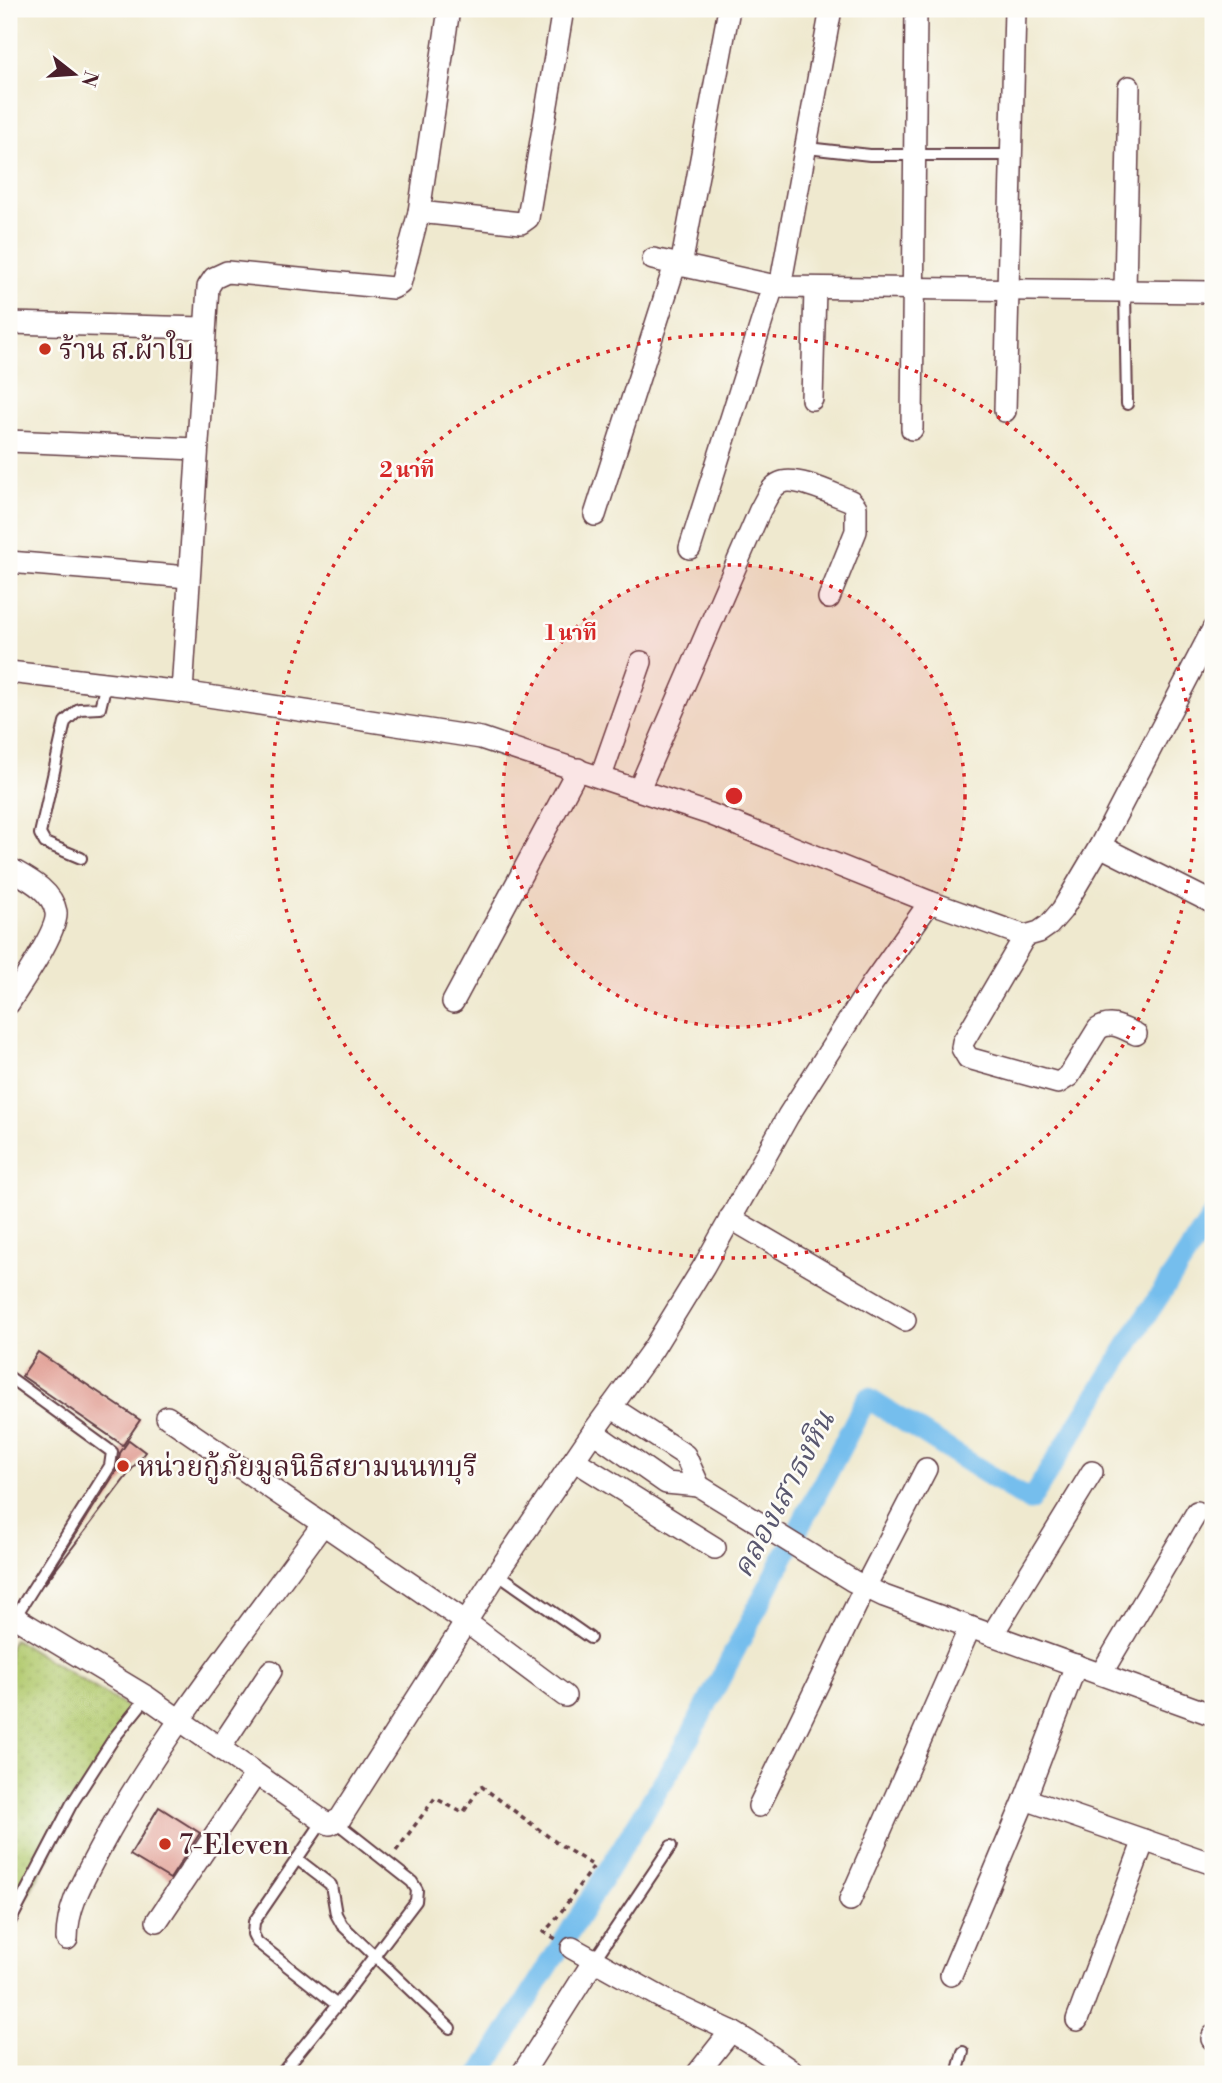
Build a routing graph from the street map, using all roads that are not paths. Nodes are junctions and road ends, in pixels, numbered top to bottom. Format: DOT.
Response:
graph roads {
  1 [pos="449,9"];
  2 [pos="563,9"];
  3 [pos="729,9"];
  4 [pos="831,9"];
  5 [pos="916,9"];
  6 [pos="1015,9"];
  7 [pos="1129,87"];
  8 [pos="807,148"];
  9 [pos="914,155"];
  10 [pos="1013,155"];
  11 [pos="419,212"];
  12 [pos="653,259"];
  13 [pos="678,266"];
  14 [pos="776,286"];
  15 [pos="912,287"];
  16 [pos="1009,288"];
  17 [pos="815,289"];
  18 [pos="1125,291"];
  19 [pos="1213,292"];
  20 [pos="9,323"];
  21 [pos="204,328"];
  22 [pos="812,400"];
  23 [pos="1127,404"];
  24 [pos="1005,411"];
  25 [pos="912,429"];
  26 [pos="9,441"];
  27 [pos="197,449"];
  28 [pos="595,515"];
  29 [pos="690,548"];
  30 [pos="9,562"];
  31 [pos="188,577"];
  32 [pos="829,598"];
  33 [pos="1213,629"];
  34 [pos="640,662"];
  35 [pos="9,672"];
  36 [pos="106,682"];
  37 [pos="182,692"];
  38 [pos="578,769"];
  39 [pos="601,776"];
  40 [pos="639,789"];
  41 [pos="1100,846"];
  42 [pos="81,858"];
  43 [pos="9,869"];
  44 [pos="930,902"];
  45 [pos="1213,904"];
  46 [pos="1025,936"];
  47 [pos="453,1002"];
  48 [pos="9,1003"];
  49 [pos="1136,1034"];
  50 [pos="730,1218"];
  51 [pos="905,1320"];
  52 [pos="9,1377"];
  53 [pos="611,1407"];
  54 [pos="167,1417"];
  55 [pos="593,1432"];
  56 [pos="574,1460"];
  57 [pos="926,1469"];
  58 [pos="1092,1472"];
  59 [pos="699,1486"];
  60 [pos="1197,1512"];
  61 [pos="323,1524"];
  62 [pos="715,1548"];
  63 [pos="497,1573"];
  64 [pos="865,1587"];
  65 [pos="12,1615"];
  66 [pos="466,1622"];
  67 [pos="970,1627"];
  68 [pos="992,1635"];
  69 [pos="590,1638"];
  70 [pos="1076,1665"];
  71 [pos="271,1671"];
  72 [pos="1101,1674"];
  73 [pos="565,1696"];
  74 [pos="147,1697"];
  75 [pos="1213,1715"];
  76 [pos="181,1720"];
  77 [pos="219,1748"];
  78 [pos="255,1775"];
  79 [pos="1025,1799"];
  80 [pos="759,1806"];
  81 [pos="329,1822"];
  82 [pos="1144,1840"];
  83 [pos="671,1846"];
  84 [pos="297,1859"];
  85 [pos="1213,1864"];
  86 [pos="850,1900"];
  87 [pos="158,1921"];
  88 [pos="10,1922"];
  89 [pos="67,1939"];
  90 [pos="572,1948"];
  91 [pos="375,1956"];
  92 [pos="596,1959"];
  93 [pos="951,1975"];
  94 [pos="337,2005"];
  95 [pos="1077,2020"];
  96 [pos="450,2028"];
  97 [pos="731,2031"];
  98 [pos="963,2052"];
  99 [pos="281,2074"];
  100 [pos="522,2074"];
  101 [pos="697,2074"];
  102 [pos="796,2074"];
  103 [pos="957,2074"];
  1 -- 11 [label="street"];
  2 -- 11 [label="street"];
  3 -- 13 [label="street"];
  4 -- 8 [label="street"];
  5 -- 9 [label="street"];
  6 -- 10 [label="street"];
  7 -- 18 [label="street"];
  8 -- 9 [label="lane"];
  8 -- 14 [label="street"];
  9 -- 10 [label="lane"];
  9 -- 15 [label="street"];
  10 -- 16 [label="street"];
  11 -- 21 [label="street"];
  12 -- 13 [label="street"];
  13 -- 14 [label="street"];
  13 -- 28 [label="street"];
  14 -- 17 [label="street"];
  14 -- 29 [label="street"];
  15 -- 16 [label="street"];
  15 -- 17 [label="street"];
  15 -- 25 [label="street"];
  16 -- 18 [label="street"];
  16 -- 24 [label="street"];
  17 -- 22 [label="street"];
  18 -- 19 [label="street"];
  18 -- 23 [label="lane"];
  20 -- 21 [label="street"];
  21 -- 27 [label="street"];
  26 -- 27 [label="street"];
  27 -- 31 [label="street"];
  30 -- 31 [label="street"];
  31 -- 37 [label="street"];
  32 -- 40 [label="street"];
  33 -- 41 [label="street"];
  34 -- 39 [label="street"];
  35 -- 36 [label="street"];
  36 -- 37 [label="street"];
  36 -- 42 [label="lane"];
  37 -- 38 [label="street"];
  38 -- 39 [label="street"];
  38 -- 47 [label="street"];
  39 -- 40 [label="street"];
  40 -- 44 [label="street"];
  41 -- 45 [label="street"];
  41 -- 46 [label="street"];
  43 -- 48 [label="street"];
  44 -- 46 [label="street"];
  44 -- 50 [label="street"];
  46 -- 49 [label="street"];
  50 -- 51 [label="street"];
  50 -- 53 [label="street"];
  52 -- 65 [label="lane"];
  53 -- 55 [label="street"];
  53 -- 59 [label="street"];
  54 -- 61 [label="street"];
  55 -- 56 [label="street"];
  55 -- 59 [label="street"];
  56 -- 62 [label="street"];
  56 -- 63 [label="street"];
  57 -- 64 [label="street"];
  58 -- 68 [label="street"];
  59 -- 64 [label="street"];
  60 -- 72 [label="street"];
  61 -- 66 [label="street"];
  61 -- 76 [label="street"];
  63 -- 66 [label="street"];
  63 -- 69 [label="lane"];
  64 -- 67 [label="street"];
  64 -- 80 [label="street"];
  65 -- 74 [label="street"];
  66 -- 73 [label="street"];
  66 -- 81 [label="street"];
  67 -- 68 [label="street"];
  67 -- 86 [label="street"];
  68 -- 70 [label="street"];
  70 -- 72 [label="street"];
  70 -- 79 [label="street"];
  71 -- 77 [label="street"];
  72 -- 75 [label="street"];
  74 -- 76 [label="street"];
  74 -- 88 [label="lane"];
  76 -- 77 [label="street"];
  76 -- 89 [label="street"];
  77 -- 78 [label="street"];
  78 -- 81 [label="street"];
  78 -- 87 [label="street"];
  79 -- 82 [label="street"];
  79 -- 93 [label="street"];
  81 -- 84 [label="lane"];
  81 -- 91 [label="lane"];
  82 -- 85 [label="street"];
  82 -- 95 [label="street"];
  83 -- 92 [label="lane"];
  84 -- 91 [label="lane"];
  84 -- 94 [label="lane"];
  90 -- 92 [label="street"];
  91 -- 94 [label="lane"];
  91 -- 96 [label="lane"];
  92 -- 97 [label="street"];
  92 -- 100 [label="street"];
  94 -- 99 [label="lane"];
  97 -- 101 [label="street"];
  97 -- 102 [label="street"];
  98 -- 103 [label="lane"];
}
